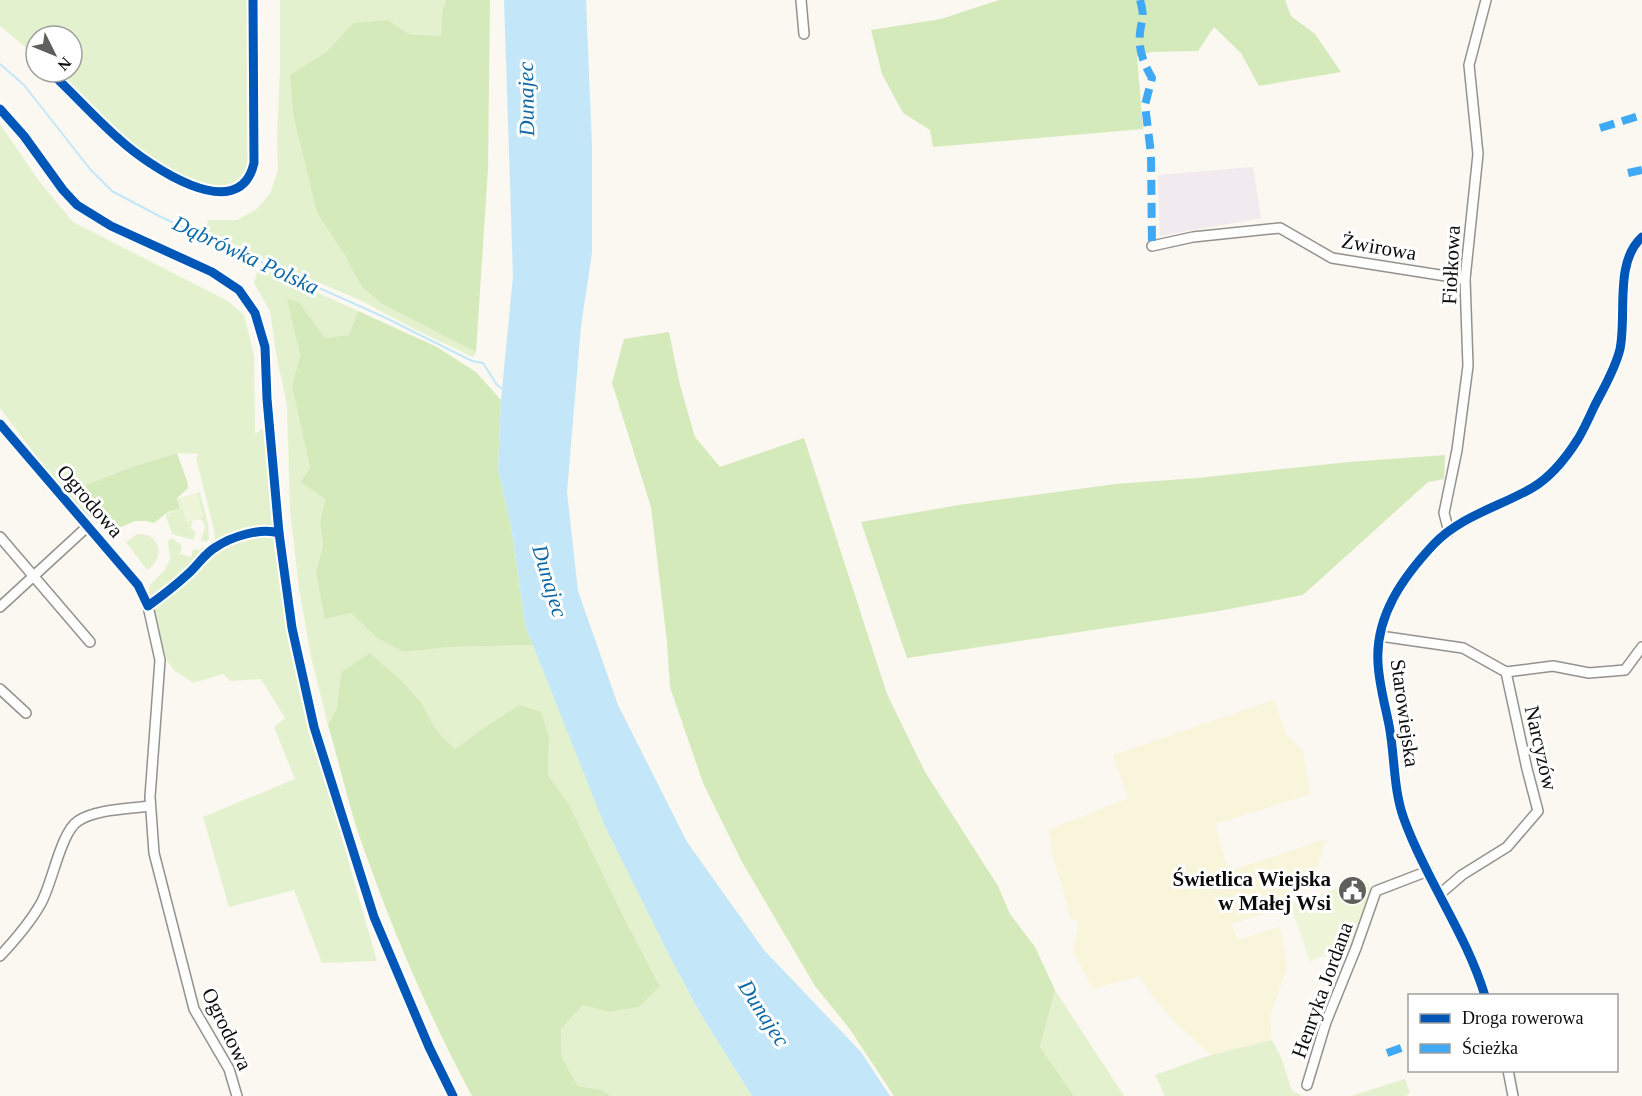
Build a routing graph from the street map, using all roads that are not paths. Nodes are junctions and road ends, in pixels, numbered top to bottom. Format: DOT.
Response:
graph roads {
  1 [pos="801,0"];
  2 [pos="1486,0"];
  3 [pos="804,34"];
  4 [pos="1642,237"];
  5 [pos="1152,246"];
  6 [pos="1465,279"];
  7 [pos="0,424"];
  8 [pos="88,526"];
  9 [pos="1449,531"];
  10 [pos="0,537"];
  11 [pos="33,576"];
  12 [pos="0,607"];
  13 [pos="1380,636"];
  14 [pos="90,642"];
  15 [pos="1642,647"];
  16 [pos="1506,672"];
  17 [pos="0,689"];
  18 [pos="26,713"];
  19 [pos="150,806"];
  20 [pos="1428,871"];
  21 [pos="1440,894"];
  22 [pos="0,956"];
  23 [pos="1484,994"];
  24 [pos="1508,1072"];
  25 [pos="1307,1085"];
  26 [pos="237,1096"];
  27 [pos="1513,1096"];
  1 -- 3 [label="street"];
  2 -- 6 [label="street, Fiołkowa"];
  4 -- 9 [label="street, Starowiejska"];
  5 -- 6 [label="street, Żwirowa"];
  6 -- 9 [label="street, Fiołkowa"];
  7 -- 8 [label="street, Ogrodowa"];
  8 -- 11 [label="street"];
  8 -- 19 [label="street, Ogrodowa"];
  9 -- 13 [label="street, Starowiejska"];
  10 -- 11 [label="street"];
  11 -- 12 [label="street"];
  11 -- 14 [label="street"];
  13 -- 16 [label="street"];
  13 -- 20 [label="street, Starowiejska"];
  15 -- 16 [label="street"];
  16 -- 21 [label="street, Narcyzów"];
  17 -- 18 [label="street"];
  19 -- 22 [label="street"];
  19 -- 26 [label="street, Ogrodowa"];
  20 -- 21 [label="street, Starowiejska"];
  20 -- 25 [label="street, Henryka Jordana"];
  21 -- 23 [label="street, Starowiejska"];
  24 -- 27 [label="street"];
}
